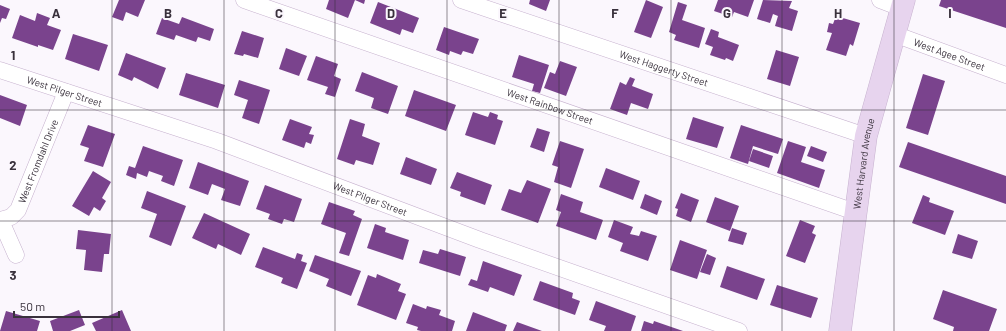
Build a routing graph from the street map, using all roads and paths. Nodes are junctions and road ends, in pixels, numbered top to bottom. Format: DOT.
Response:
graph roads {
  1 [pos="244,0"];
  2 [pos="461,0"];
  3 [pos="880,0"];
  4 [pos="903,4"];
  5 [pos="894,34"];
  6 [pos="0,70"];
  7 [pos="1006,75"];
  8 [pos="66,92"];
  9 [pos="866,136"];
  10 [pos="855,212"];
  11 [pos="0,220"];
  12 [pos="16,255"];
  13 [pos="739,331"];
  14 [pos="840,331"];
  1 -- 10 [label="street, West Rainbow Street"];
  2 -- 9 [label="street, West Haggerty Street"];
  3 -- 4 [label="street"];
  4 -- 5 [label="main road, West Harvard Avenue"];
  5 -- 7 [label="street, West Agee Street"];
  5 -- 9 [label="main road, West Harvard Avenue"];
  6 -- 8 [label="street, West Pilger Street"];
  8 -- 11 [label="street, West Fromdahl Drive"];
  8 -- 13 [label="street, West Pilger Street"];
  9 -- 10 [label="main road, West Harvard Avenue"];
  10 -- 14 [label="main road, West Harvard Avenue"];
  11 -- 12 [label="street"];
}
